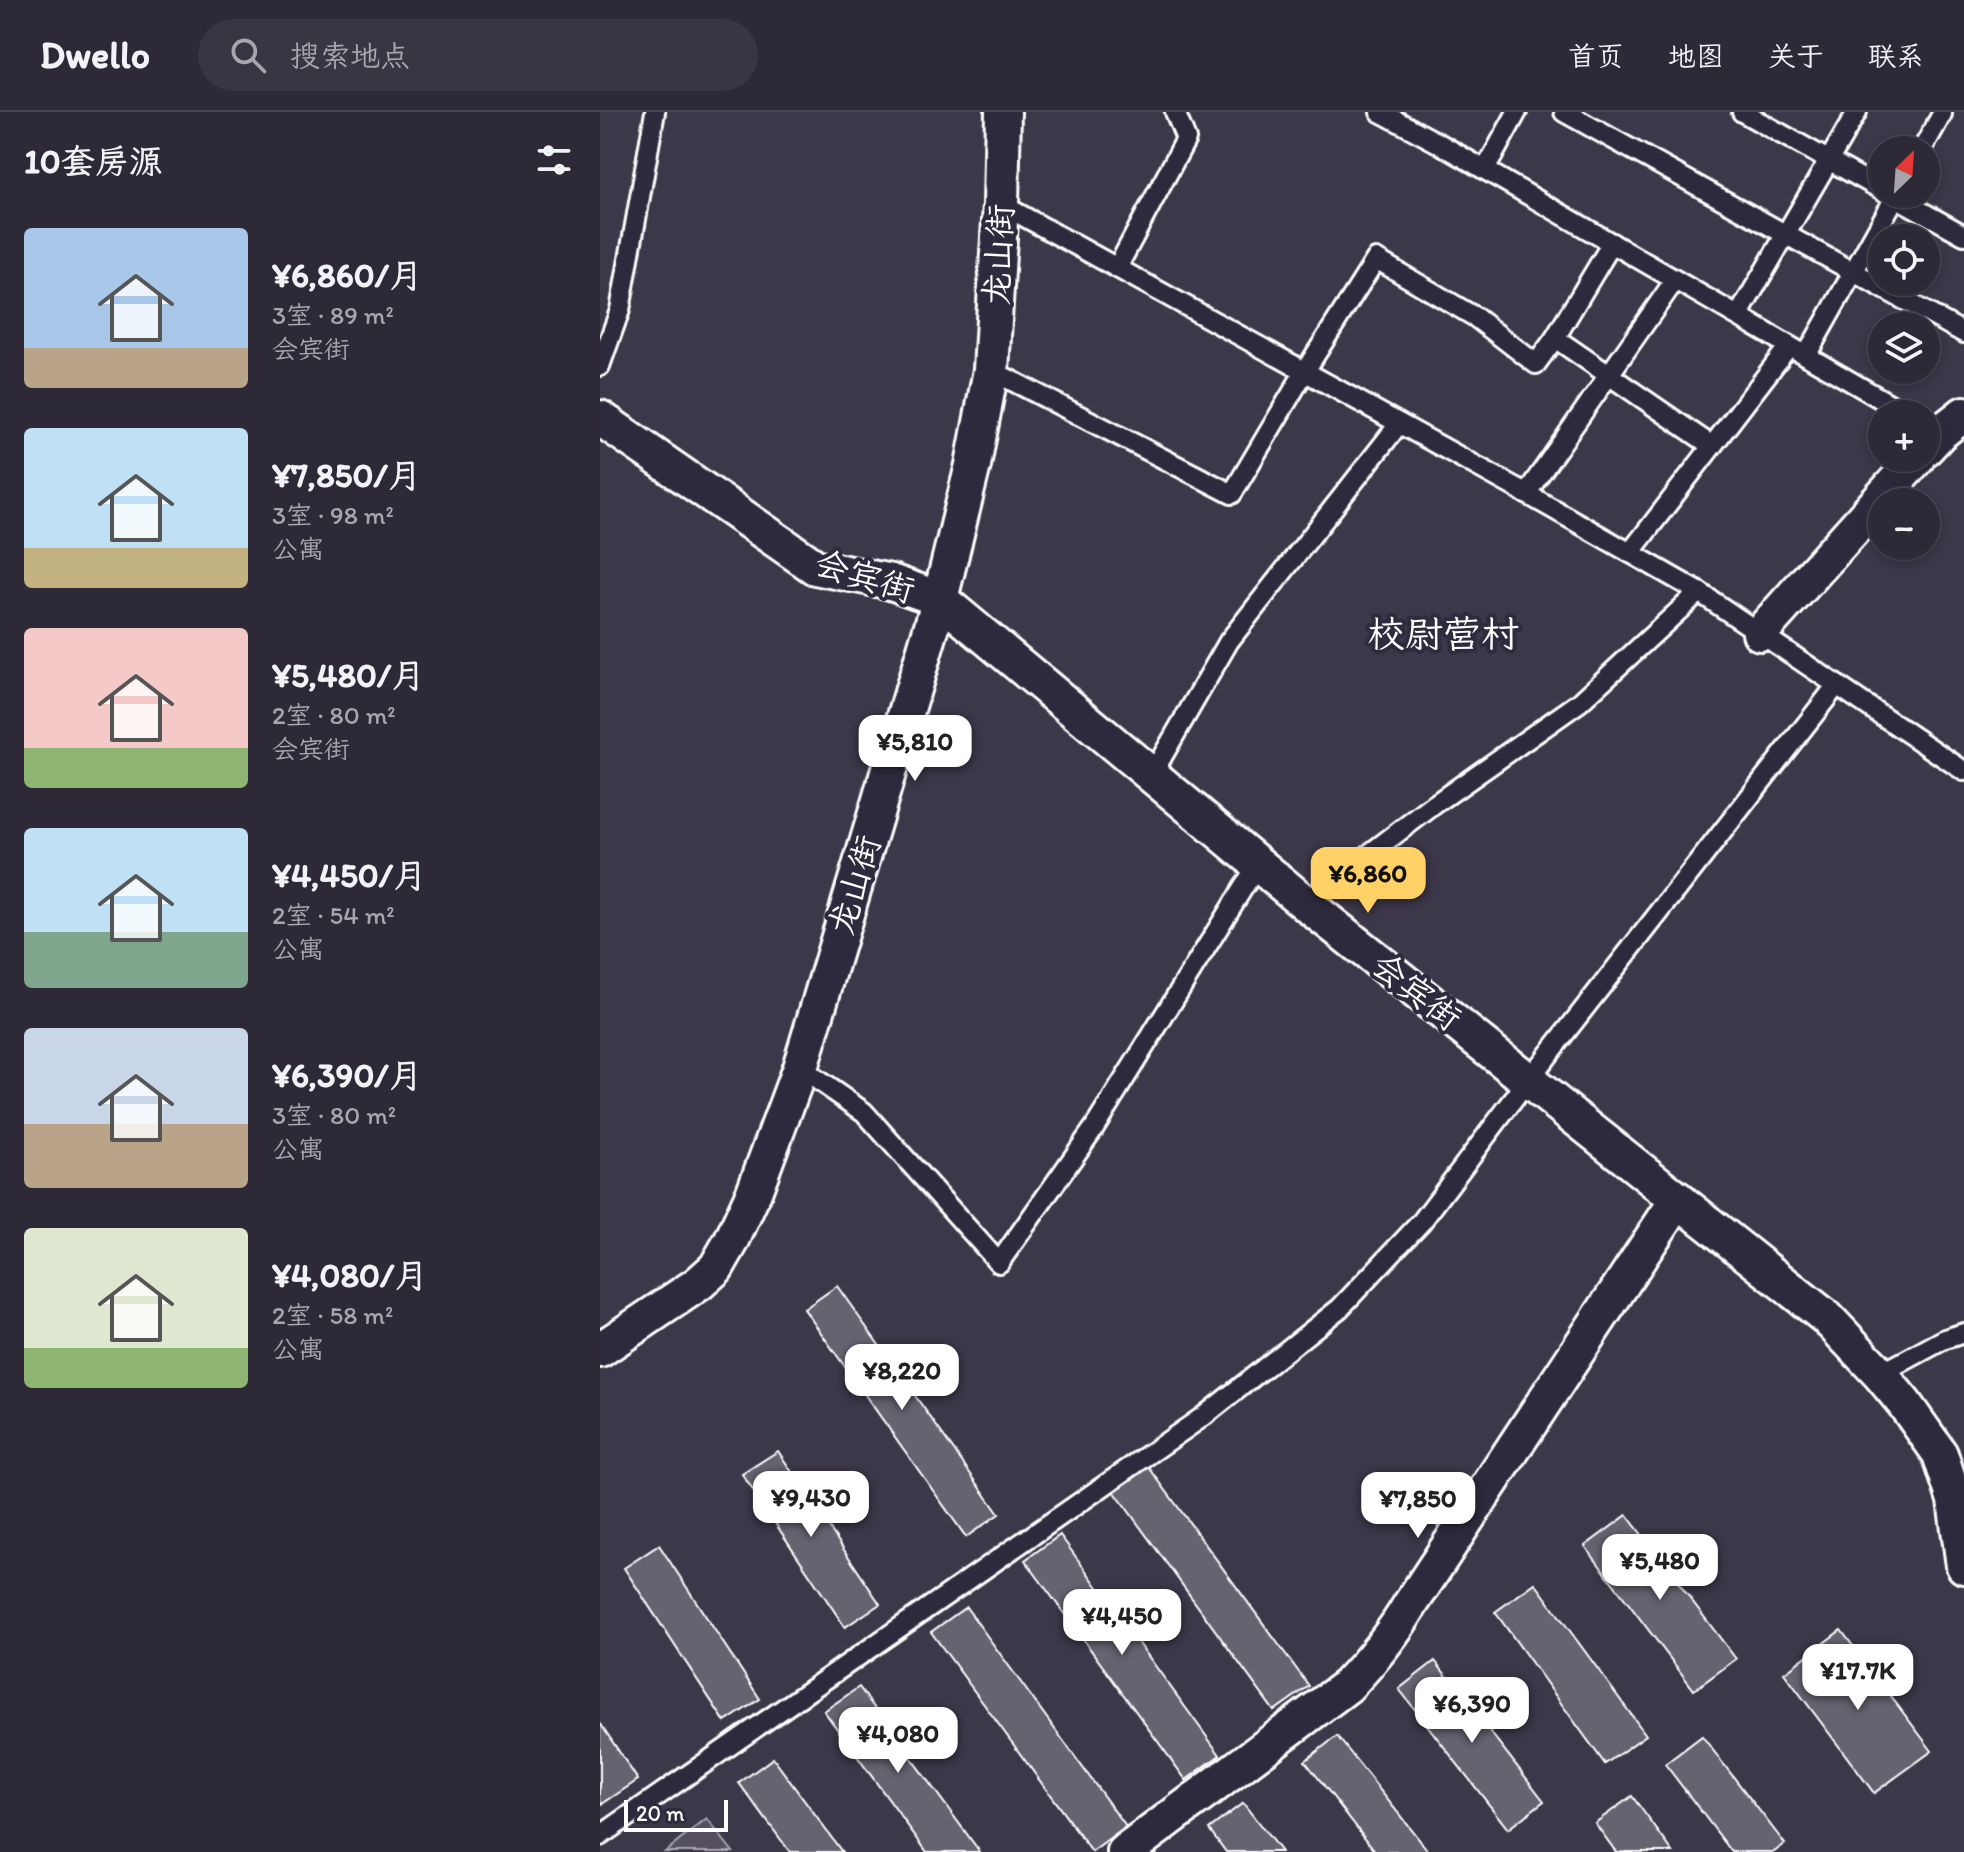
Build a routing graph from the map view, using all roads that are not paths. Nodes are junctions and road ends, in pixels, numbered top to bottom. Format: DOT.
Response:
graph roads {
  1 [pos="655,112"];
  2 [pos="1003,112"];
  3 [pos="1175,112"];
  4 [pos="1380,112"];
  5 [pos="1517,112"];
  6 [pos="1564,112"];
  7 [pos="1742,112"];
  8 [pos="1857,112"];
  9 [pos="1942,114"];
  10 [pos="1930,136"];
  11 [pos="1829,160"];
  12 [pos="1485,170"];
  13 [pos="1868,181"];
  14 [pos="1001,204"];
  15 [pos="1884,208"];
  16 [pos="1916,208"];
  17 [pos="1786,235"];
  18 [pos="1964,235"];
  19 [pos="1612,243"];
  20 [pos="1117,268"];
  21 [pos="1853,272"];
  22 [pos="1675,280"];
  23 [pos="1738,316"];
  24 [pos="1964,333"];
  25 [pos="1555,338"];
  26 [pos="1789,346"];
  27 [pos="1806,356"];
  28 [pos="600,366"];
  29 [pos="991,370"];
  30 [pos="1305,371"];
  31 [pos="1609,375"];
  32 [pos="1883,400"];
  33 [pos="600,418"];
  34 [pos="1399,424"];
  35 [pos="1712,446"];
  36 [pos="1904,472"];
  37 [pos="1526,494"];
  38 [pos="1630,553"];
  39 [pos="1699,592"];
  40 [pos="940,599"];
  41 [pos="1760,633"];
  42 [pos="1837,685"];
  43 [pos="1964,771"];
  44 [pos="1151,776"];
  45 [pos="1258,864"];
  46 [pos="1305,903"];
  47 [pos="800,1068"];
  48 [pos="1529,1079"];
  49 [pos="1678,1199"];
  50 [pos="1964,1333"];
  51 [pos="600,1350"];
  52 [pos="1880,1374"];
  53 [pos="1964,1566"];
  54 [pos="600,1836"];
  55 [pos="1125,1852"];
  1 -- 28 [label="lane"];
  2 -- 14 [label="street, 龙山街"];
  3 -- 20 [label="lane"];
  4 -- 12 [label="lane"];
  5 -- 12 [label="lane"];
  6 -- 17 [label="lane"];
  7 -- 11 [label="lane"];
  8 -- 11 [label="lane"];
  9 -- 10 [label="lane"];
  11 -- 13 [label="lane"];
  11 -- 17 [label="lane"];
  12 -- 19 [label="lane"];
  14 -- 20 [label="lane"];
  14 -- 29 [label="street, 龙山街"];
  15 -- 21 [label="lane"];
  16 -- 18 [label="lane"];
  17 -- 21 [label="lane"];
  17 -- 23 [label="lane"];
  19 -- 22 [label="lane"];
  19 -- 25 [label="lane"];
  20 -- 30 [label="lane"];
  21 -- 24 [label="lane"];
  21 -- 27 [label="lane"];
  22 -- 23 [label="lane"];
  22 -- 31 [label="lane"];
  23 -- 26 [label="lane"];
  25 -- 30 [label="lane"];
  25 -- 31 [label="lane"];
  26 -- 27 [label="lane"];
  26 -- 35 [label="lane"];
  27 -- 32 [label="lane"];
  29 -- 30 [label="lane"];
  29 -- 40 [label="street, 龙山街"];
  30 -- 34 [label="lane"];
  31 -- 35 [label="lane"];
  31 -- 37 [label="lane"];
  33 -- 40 [label="street, 会宾街"];
  34 -- 37 [label="lane"];
  34 -- 44 [label="lane"];
  35 -- 38 [label="lane"];
  36 -- 41 [label="street"];
  37 -- 38 [label="lane"];
  38 -- 39 [label="lane"];
  39 -- 41 [label="lane"];
  39 -- 46 [label="lane"];
  40 -- 44 [label="street, 会宾街"];
  40 -- 47 [label="street, 龙山街"];
  41 -- 42 [label="lane"];
  42 -- 43 [label="lane"];
  42 -- 48 [label="lane"];
  44 -- 45 [label="street, 会宾街"];
  45 -- 46 [label="street, 会宾街"];
  45 -- 47 [label="lane"];
  46 -- 48 [label="street, 会宾街"];
  47 -- 51 [label="street, 龙山街"];
  48 -- 49 [label="street, 会宾街"];
  48 -- 54 [label="lane"];
  49 -- 52 [label="street, 会宾街"];
  49 -- 55 [label="street"];
  50 -- 52 [label="lane"];
  52 -- 53 [label="street, 会宾街"];
}
